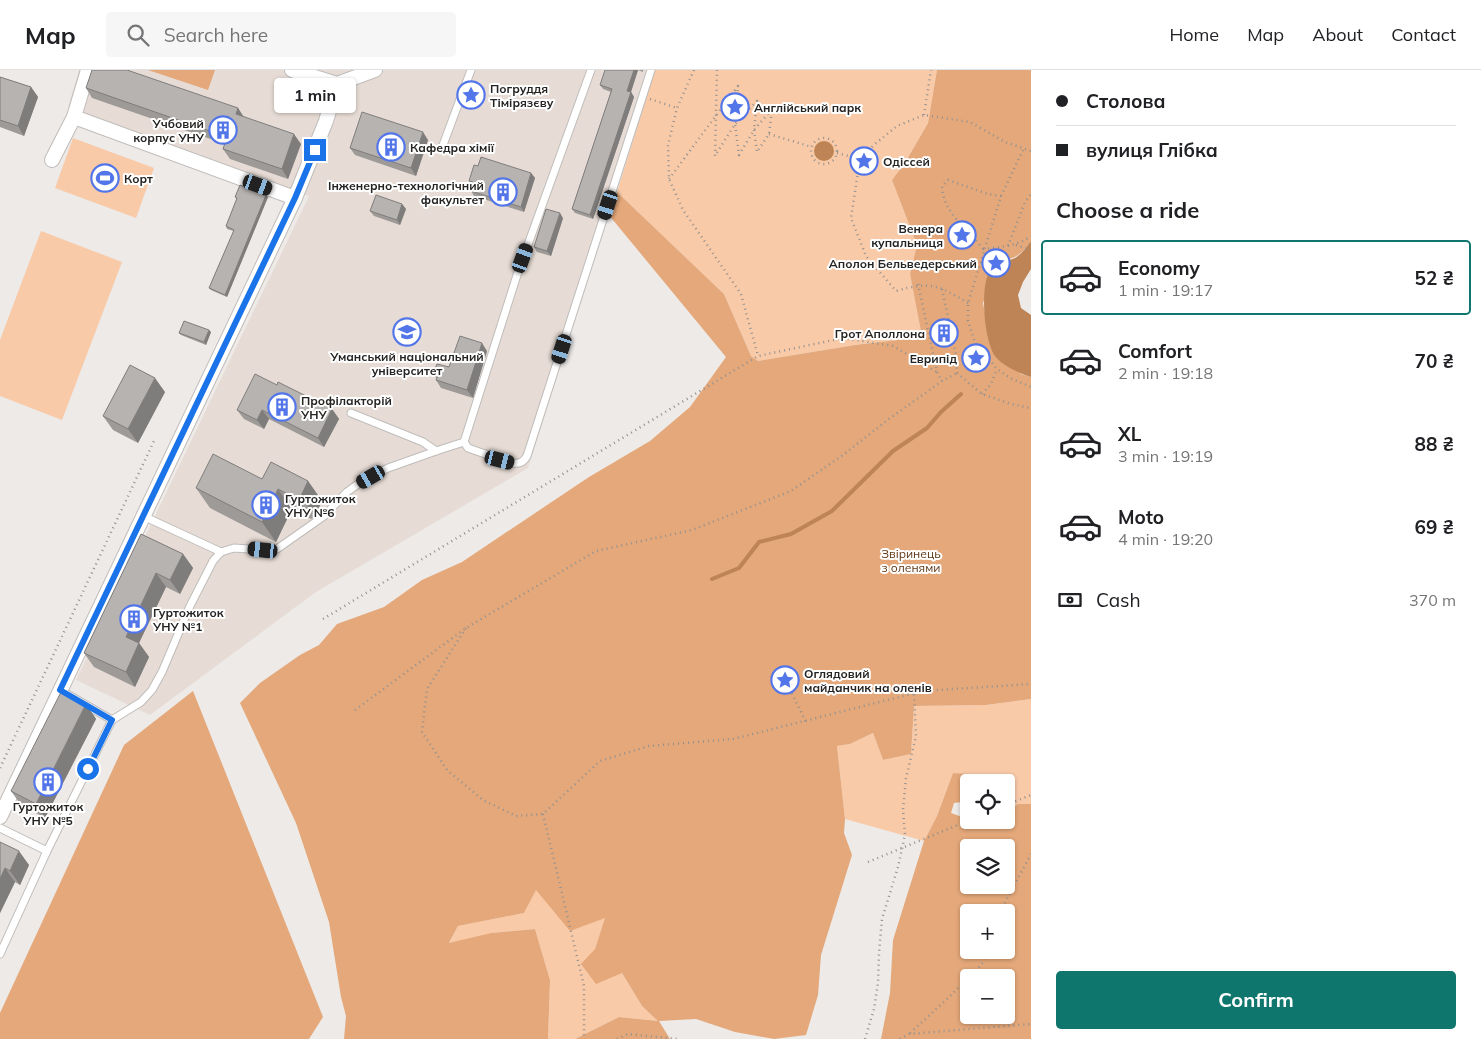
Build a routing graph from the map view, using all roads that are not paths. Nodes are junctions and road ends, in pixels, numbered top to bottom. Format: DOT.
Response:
graph roads {
  1 [pos="88,70"];
  2 [pos="292,70"];
  3 [pos="375,70"];
  4 [pos="471,70"];
  5 [pos="591,70"];
  6 [pos="651,70"];
  7 [pos="337,84"];
  8 [pos="74,117"];
  9 [pos="443,145"];
  10 [pos="52,160"];
  11 [pos="295,198"];
  12 [pos="351,413"];
  13 [pos="464,442"];
  14 [pos="436,451"];
  15 [pos="143,516"];
  16 [pos="221,552"];
  17 [pos="60,690"];
  18 [pos="112,720"];
  19 [pos="0,817"];
  20 [pos="0,828"];
  21 [pos="47,851"];
  22 [pos="0,954"];
  1 -- 8 [label="street"];
  2 -- 7 [label="street"];
  3 -- 7 [label="street"];
  4 -- 9 [label="lane"];
  5 -- 13 [label="lane"];
  6 -- 13 [label="lane"];
  7 -- 11 [label="street"];
  8 -- 10 [label="street"];
  8 -- 11 [label="street"];
  11 -- 15 [label="street"];
  12 -- 14 [label="lane"];
  13 -- 14 [label="lane"];
  14 -- 16 [label="lane"];
  15 -- 16 [label="lane"];
  15 -- 17 [label="street"];
  16 -- 18 [label="lane"];
  17 -- 18 [label="lane"];
  17 -- 19 [label="street"];
  18 -- 21 [label="lane"];
  20 -- 21 [label="lane"];
  21 -- 22 [label="lane"];
}
